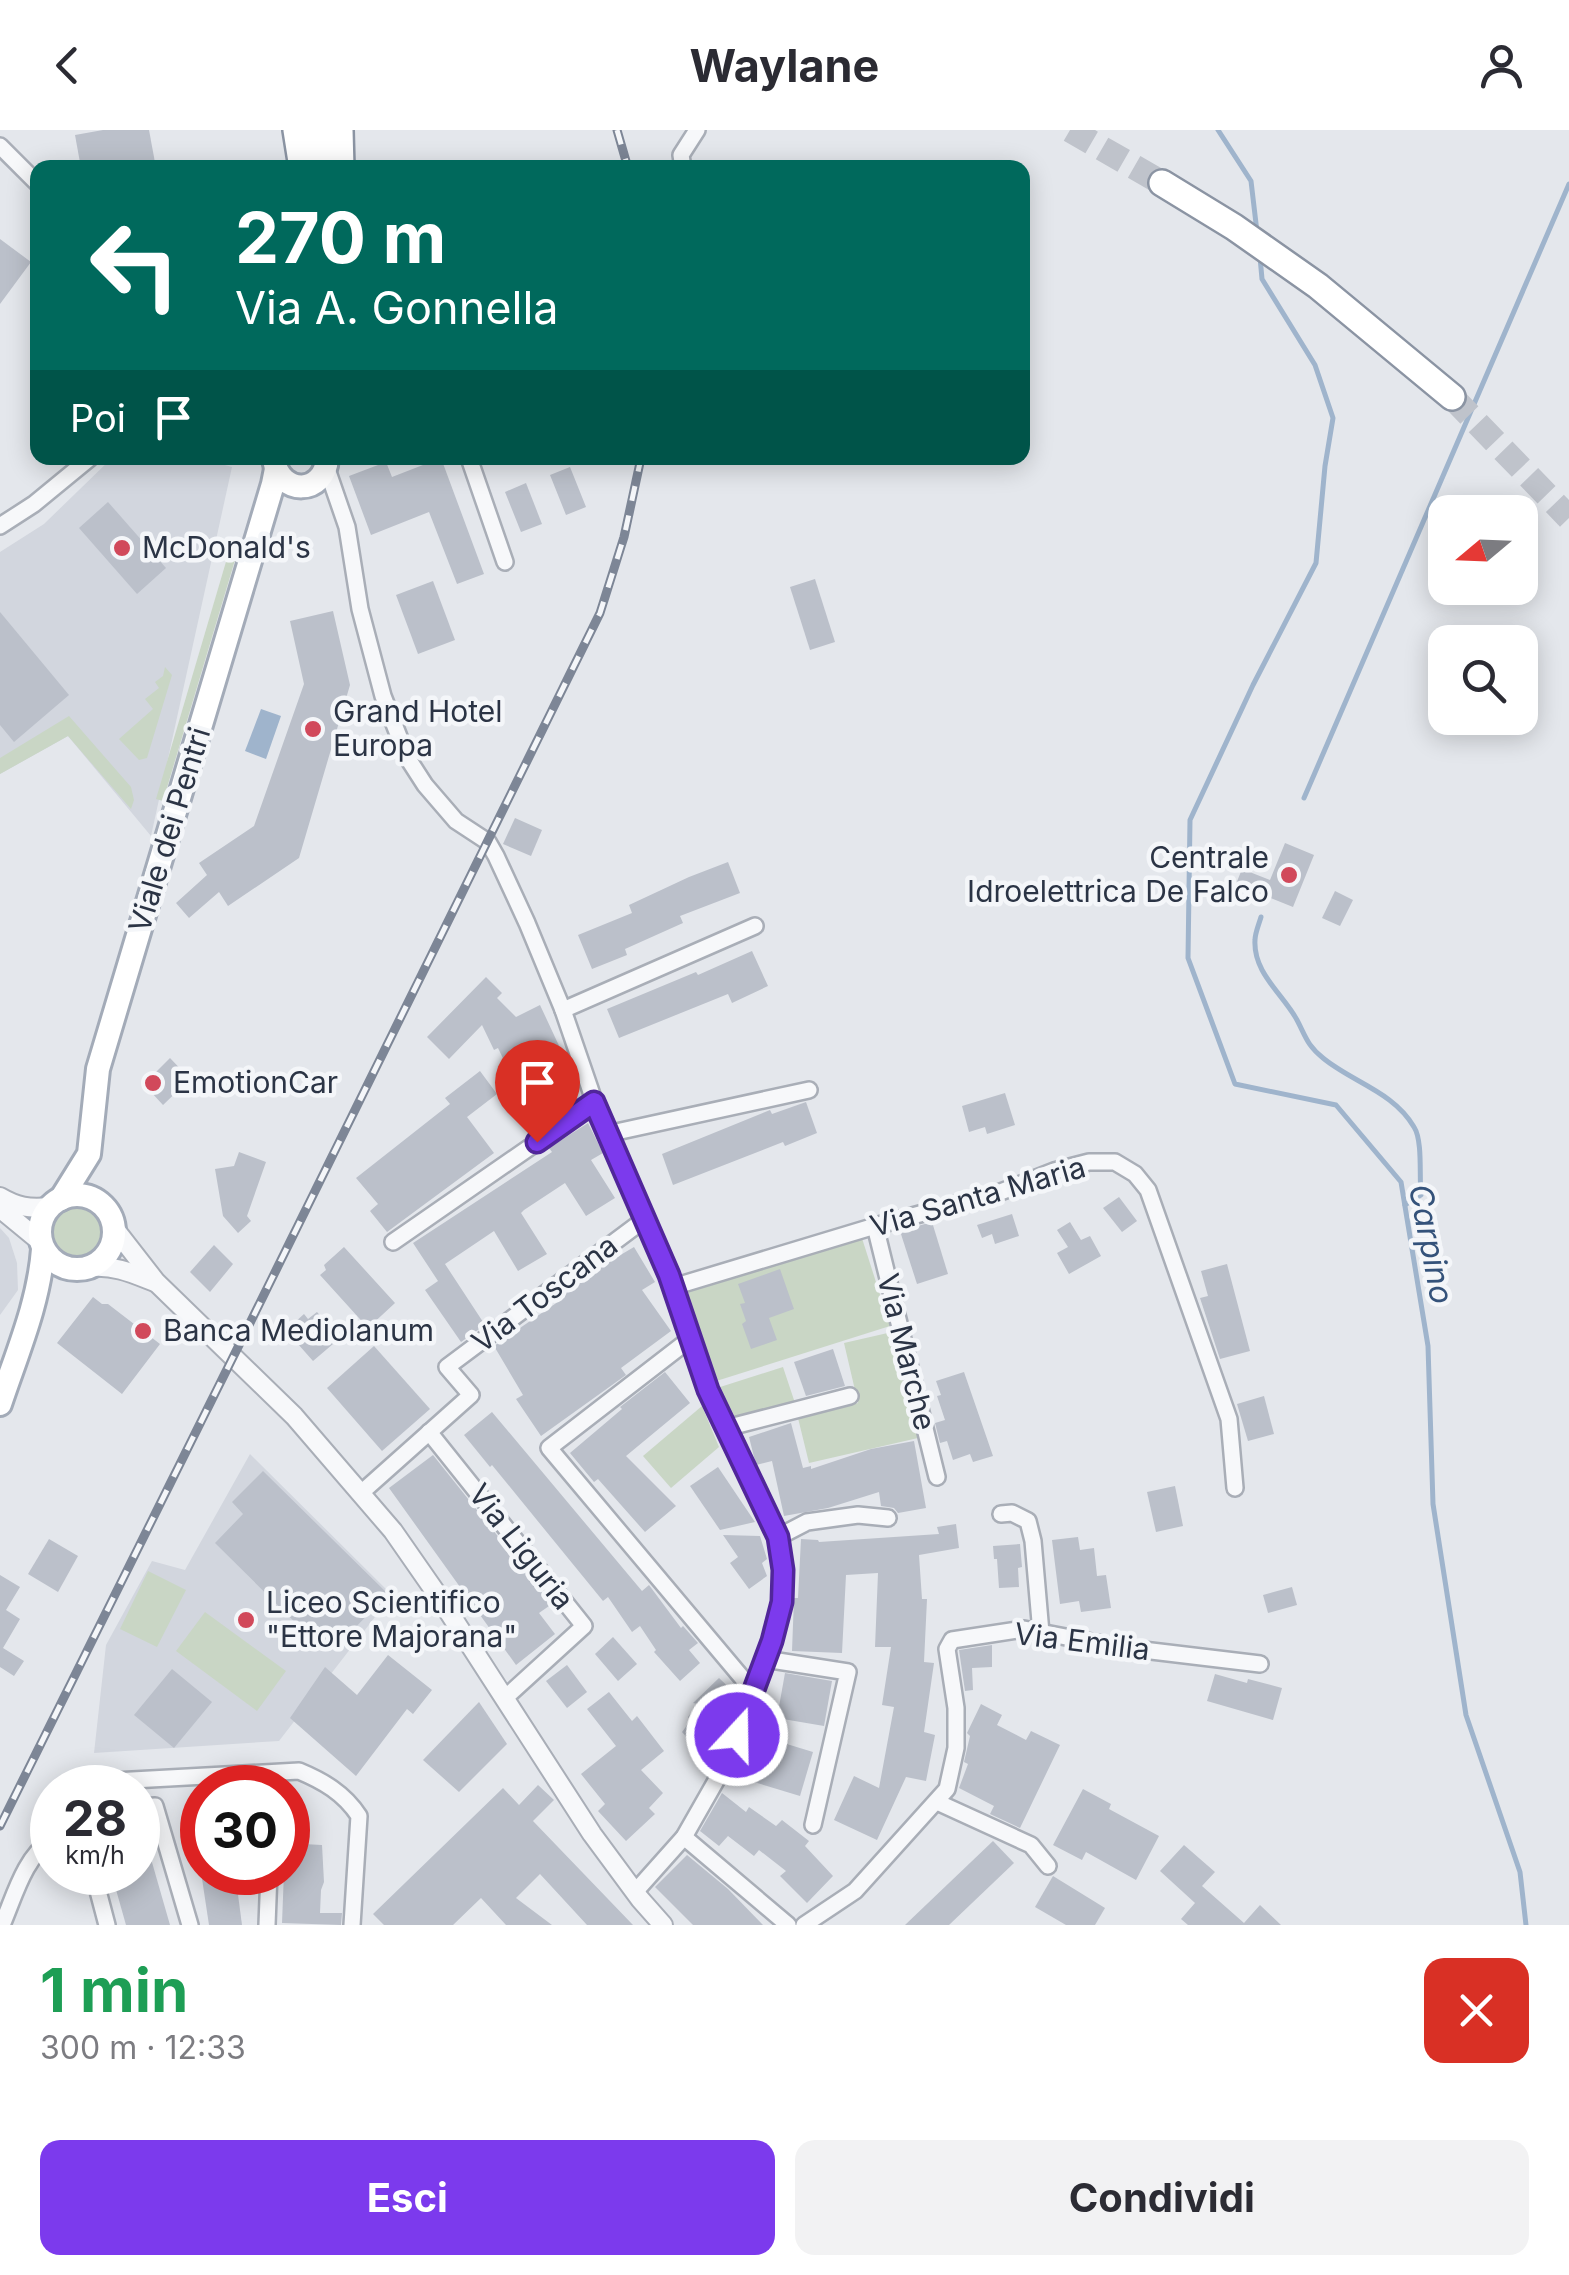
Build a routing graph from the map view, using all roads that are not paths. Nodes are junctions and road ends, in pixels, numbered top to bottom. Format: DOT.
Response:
graph roads {
  1 [pos="296,130"];
  2 [pos="317,130"];
  3 [pos="340,130"];
  4 [pos="696,130"];
  5 [pos="0,146"];
  6 [pos="301,160"];
  7 [pos="321,160"];
  8 [pos="341,160"];
  9 [pos="682,160"];
  10 [pos="30,176"];
  11 [pos="1162,183"];
  12 [pos="1452,397"];
  13 [pos="81,465"];
  14 [pos="471,465"];
  15 [pos="301,471"];
  16 [pos="340,507"];
  17 [pos="0,526"];
  18 [pos="505,562"];
  19 [pos="754,926"];
  20 [pos="563,1010"];
  21 [pos="809,1090"];
  22 [pos="594,1102"];
  23 [pos="607,1134"];
  24 [pos="89,1154"];
  25 [pos="0,1199"];
  26 [pos="55,1203"];
  27 [pos="645,1219"];
  28 [pos="113,1222"];
  29 [pos="875,1226"];
  30 [pos="392,1242"];
  31 [pos="42,1245"];
  32 [pos="88,1268"];
  33 [pos="156,1282"];
  34 [pos="673,1287"];
  35 [pos="29,1319"];
  36 [pos="690,1339"];
  37 [pos="850,1396"];
  38 [pos="0,1404"];
  39 [pos="726,1428"];
  40 [pos="429,1432"];
  41 [pos="937,1477"];
  42 [pos="1234,1488"];
  43 [pos="361,1493"];
  44 [pos="1001,1514"];
  45 [pos="888,1518"];
  46 [pos="778,1537"];
  47 [pos="1041,1633"];
  48 [pos="764,1659"];
  49 [pos="1260,1664"];
  50 [pos="754,1692"];
  51 [pos="505,1698"];
  52 [pos="310,1776"];
  53 [pos="937,1802"];
  54 [pos="160,1823"];
  55 [pos="813,1825"];
  56 [pos="684,1837"];
  57 [pos="30,1863"];
  58 [pos="1048,1866"];
  59 [pos="99,1895"];
  60 [pos="268,1895"];
  61 [pos="637,1895"];
  62 [pos="2,1925"];
  63 [pos="107,1925"];
  64 [pos="190,1925"];
  65 [pos="267,1925"];
  66 [pos="352,1925"];
  67 [pos="649,1925"];
  68 [pos="663,1925"];
  69 [pos="788,1925"];
  70 [pos="804,1925"];
  1 -- 6 [label="highway"];
  2 -- 7 [label="highway"];
  3 -- 8 [label="highway"];
  4 -- 9 [label="street"];
  5 -- 10 [label="street"];
  11 -- 12 [label="highway"];
  13 -- 17 [label="street"];
  14 -- 18 [label="street"];
  15 -- 16 [label="street"];
  15 -- 16 [label="street"];
  15 -- 24 [label="main road, Viale dei Pentri"];
  16 -- 20 [label="street"];
  19 -- 20 [label="street"];
  20 -- 22 [label="street"];
  21 -- 23 [label="street"];
  22 -- 23 [label="street"];
  22 -- 30 [label="street"];
  23 -- 27 [label="street"];
  24 -- 26 [label="main road, Viale dei Pentri"];
  24 -- 28 [label="main road, Viale dei Pentri"];
  25 -- 26 [label="street"];
  25 -- 31 [label="street"];
  26 -- 28 [label="main road"];
  26 -- 31 [label="main road"];
  27 -- 34 [label="street"];
  27 -- 40 [label="street, Via Toscana"];
  28 -- 32 [label="main road"];
  28 -- 33 [label="street"];
  29 -- 34 [label="street, Via Santa Maria"];
  29 -- 41 [label="street, Via Marche"];
  29 -- 42 [label="street, Via Santa Maria"];
  31 -- 32 [label="main road"];
  31 -- 35 [label="main road"];
  32 -- 33 [label="street"];
  32 -- 35 [label="main road"];
  33 -- 43 [label="street"];
  34 -- 36 [label="street"];
  35 -- 38 [label="main road"];
  36 -- 39 [label="street"];
  36 -- 50 [label="street"];
  37 -- 39 [label="street"];
  39 -- 46 [label="street"];
  40 -- 43 [label="street, Via Toscana"];
  40 -- 51 [label="street, Via Liguria"];
  43 -- 51 [label="street"];
  44 -- 47 [label="street"];
  45 -- 46 [label="street"];
  46 -- 48 [label="street"];
  47 -- 49 [label="street, Via Emilia"];
  47 -- 53 [label="street, Via Emilia"];
  48 -- 50 [label="street"];
  48 -- 55 [label="street"];
  50 -- 56 [label="street"];
  51 -- 61 [label="street"];
  52 -- 66 [label="street"];
  53 -- 58 [label="street"];
  53 -- 70 [label="street, Via Emilia"];
  54 -- 64 [label="street"];
  56 -- 61 [label="street"];
  56 -- 69 [label="street"];
  57 -- 62 [label="street"];
  59 -- 63 [label="street"];
  60 -- 65 [label="street"];
  61 -- 67 [label="street"];
  61 -- 68 [label="street"];
}
